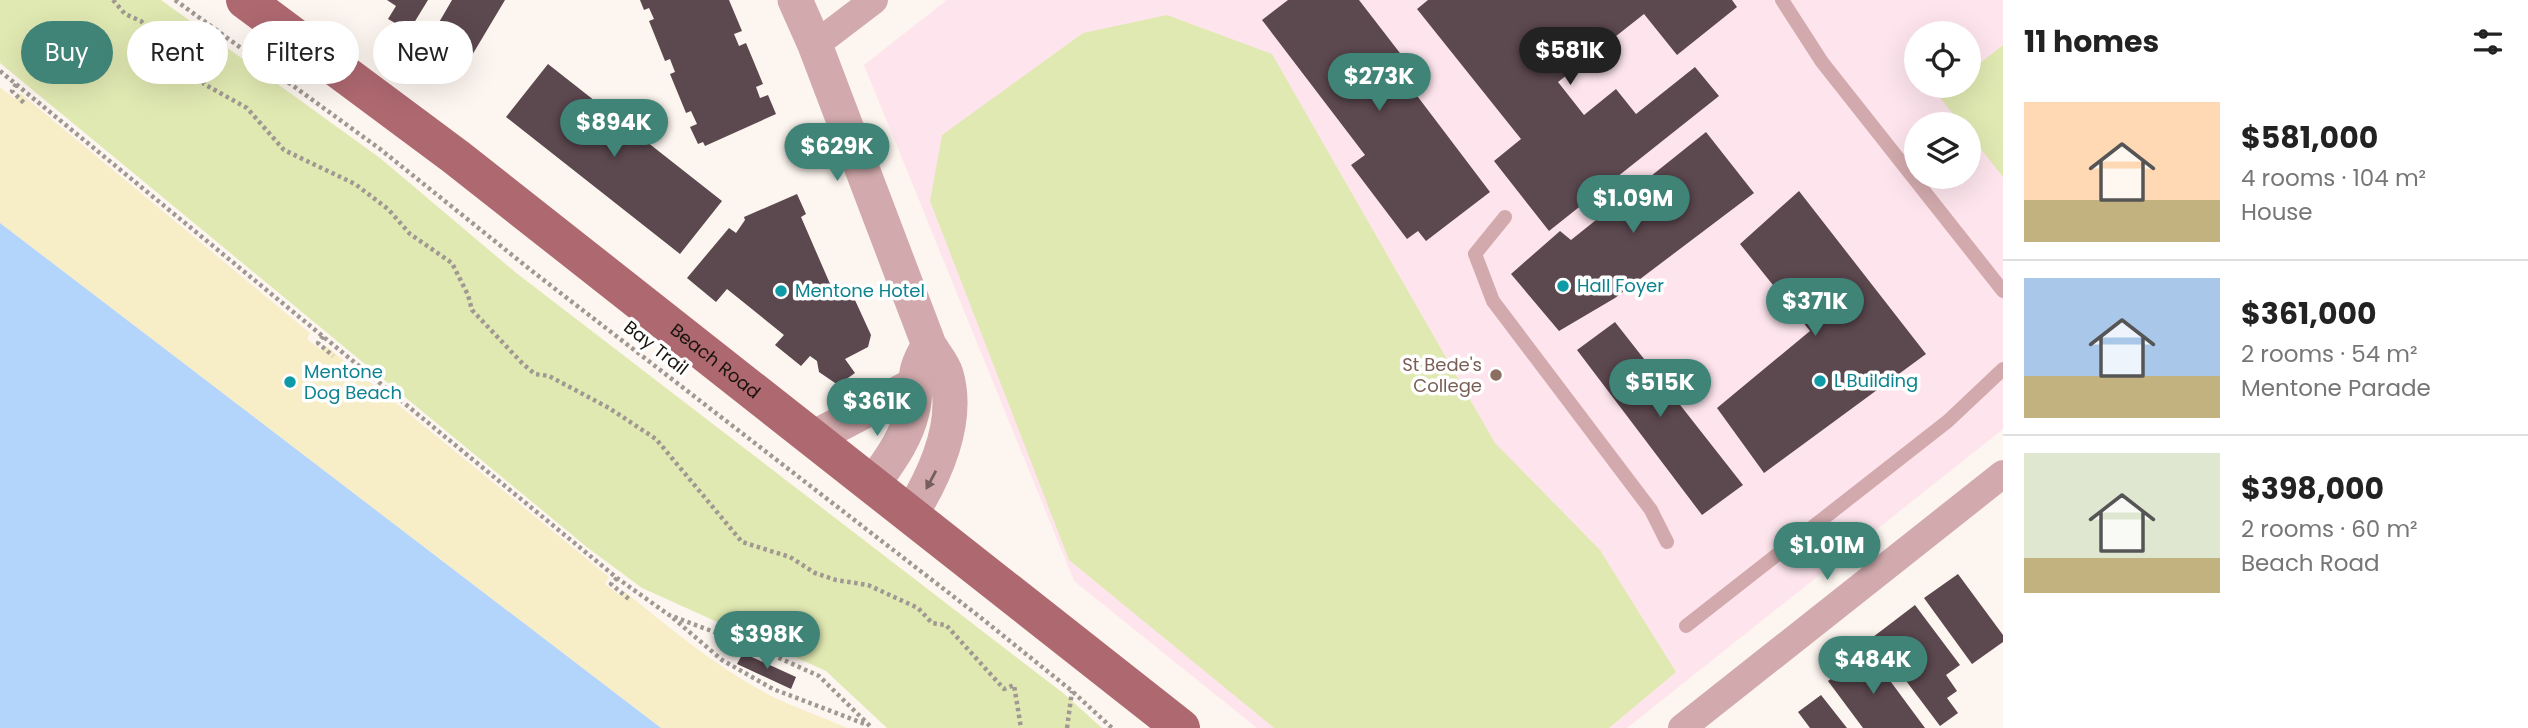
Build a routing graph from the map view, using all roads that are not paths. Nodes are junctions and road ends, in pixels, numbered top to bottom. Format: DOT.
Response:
graph roads {
  1 [pos="245,0"];
  2 [pos="794,0"];
  3 [pos="874,0"];
  4 [pos="1782,0"];
  5 [pos="815,45"];
  6 [pos="1505,217"];
  7 [pos="2003,291"];
  8 [pos="929,345"];
  9 [pos="2003,369"];
  10 [pos="914,385"];
  11 [pos="815,437"];
  12 [pos="2003,474"];
  13 [pos="873,484"];
  14 [pos="911,514"];
  15 [pos="1667,542"];
  16 [pos="1686,626"];
  17 [pos="1181,728"];
  18 [pos="1682,728"];
  1 -- 11 [label="main road, Beach Road"];
  2 -- 5 [label="street"];
  3 -- 5 [label="street"];
  4 -- 7 [label="lane"];
  5 -- 8 [label="street"];
  6 -- 15 [label="lane"];
  8 -- 10 [label="street"];
  8 -- 14 [label="street, one-way"];
  9 -- 16 [label="lane"];
  10 -- 11 [label="street"];
  10 -- 13 [label="street"];
  11 -- 13 [label="main road, Beach Road"];
  12 -- 18 [label="street"];
  13 -- 14 [label="main road, Beach Road"];
  14 -- 17 [label="main road, Beach Road"];
}
